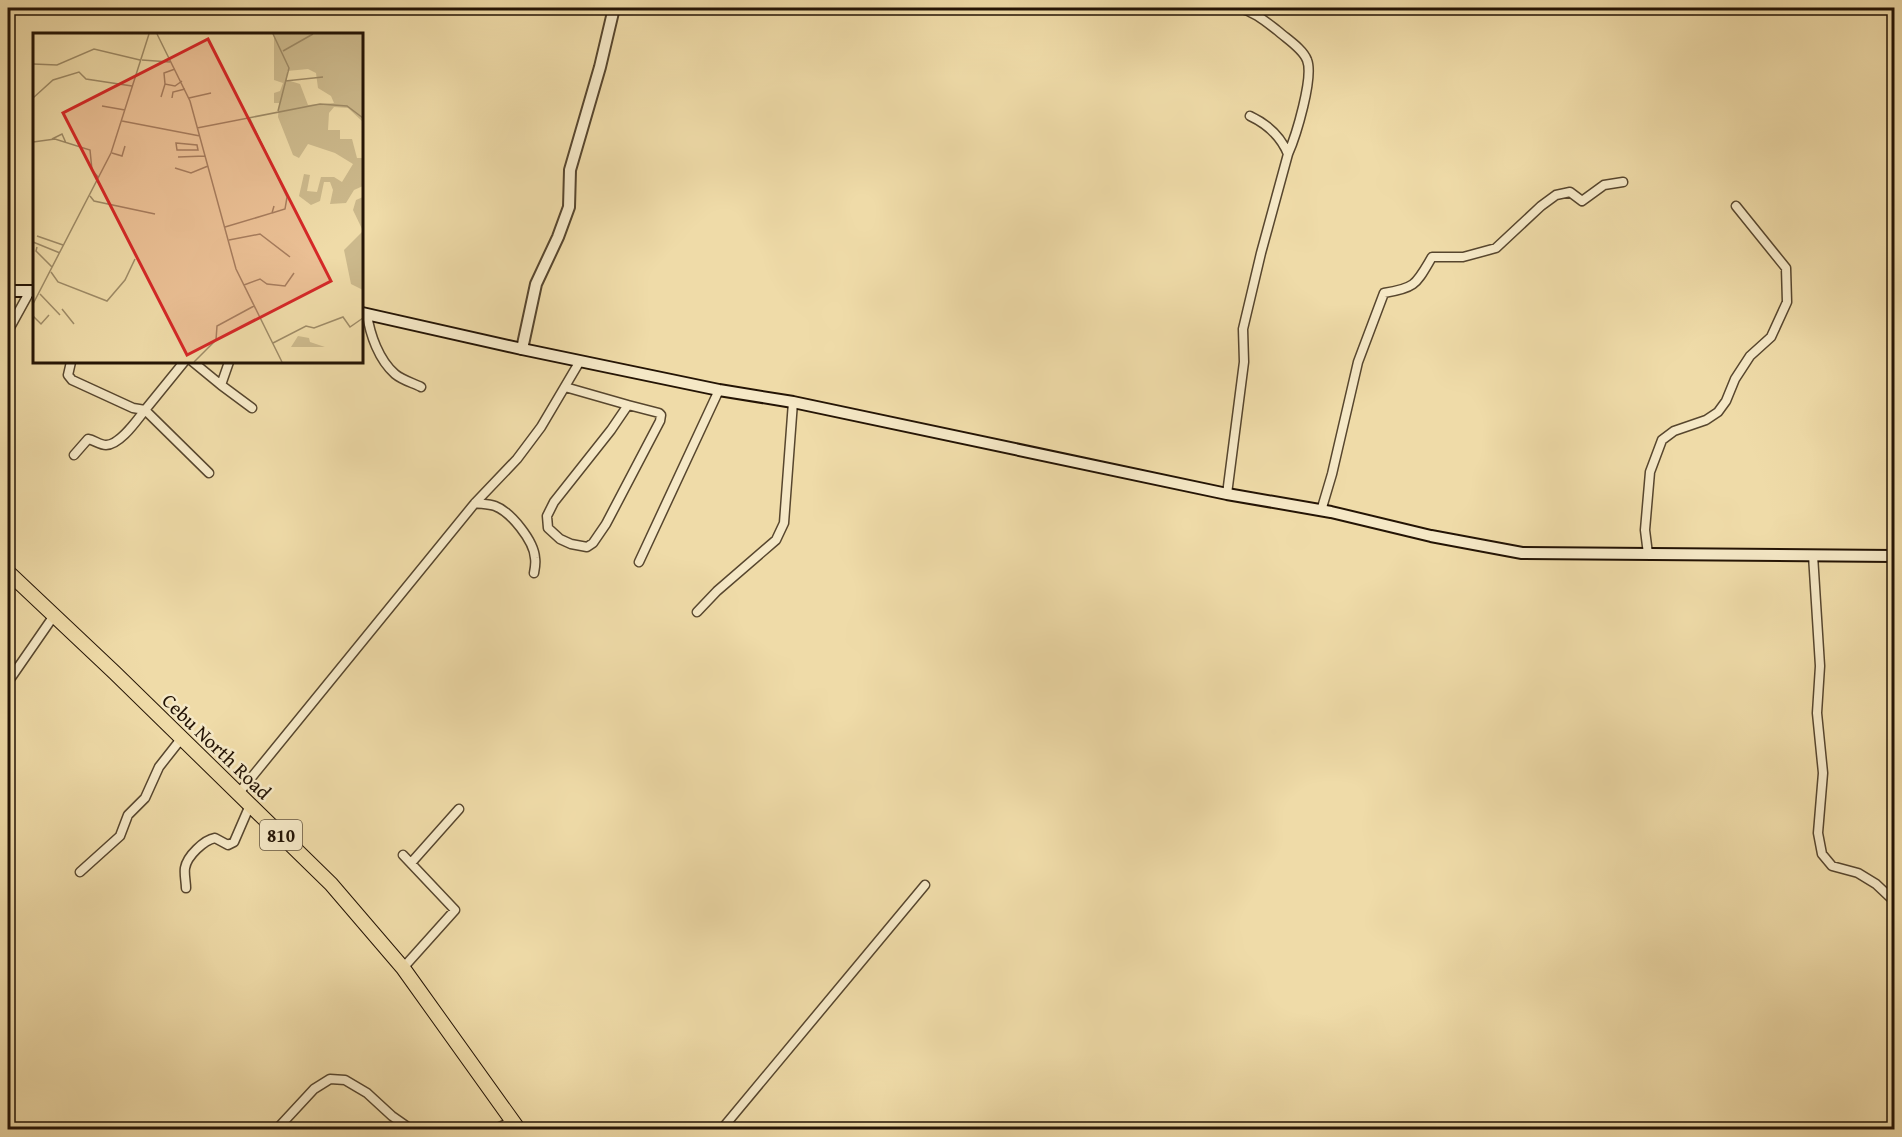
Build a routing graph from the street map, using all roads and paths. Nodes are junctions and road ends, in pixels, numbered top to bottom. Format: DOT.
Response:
graph roads {
  1 [pos="614,8"];
  2 [pos="1239,8"];
  3 [pos="1250,116"];
  4 [pos="1288,154"];
  5 [pos="1623,182"];
  6 [pos="1736,206"];
  7 [pos="8,291"];
  8 [pos="32,291"];
  9 [pos="364,313"];
  10 [pos="8,331"];
  11 [pos="522,349"];
  12 [pos="580,361"];
  13 [pos="71,363"];
  14 [pos="183,363"];
  15 [pos="195,363"];
  16 [pos="229,363"];
  17 [pos="221,385"];
  18 [pos="421,387"];
  19 [pos="565,387"];
  20 [pos="719,390"];
  21 [pos="793,402"];
  22 [pos="628,405"];
  23 [pos="252,408"];
  24 [pos="145,410"];
  25 [pos="74,455"];
  26 [pos="209,473"];
  27 [pos="1227,494"];
  28 [pos="475,503"];
  29 [pos="1321,511"];
  30 [pos="1648,554"];
  31 [pos="1813,555"];
  32 [pos="1894,556"];
  33 [pos="639,562"];
  34 [pos="8,572"];
  35 [pos="534,573"];
  36 [pos="697,612"];
  37 [pos="53,617"];
  38 [pos="8,682"];
  39 [pos="181,739"];
  40 [pos="238,794"];
  41 [pos="250,805"];
  42 [pos="459,809"];
  43 [pos="403,855"];
  44 [pos="411,863"];
  45 [pos="80,872"];
  46 [pos="925,885"];
  47 [pos="186,888"];
  48 [pos="1894,901"];
  49 [pos="403,968"];
  50 [pos="516,1125"];
  51 [pos="276,1130"];
  52 [pos="412,1130"];
  53 [pos="494,1130"];
  54 [pos="722,1130"];
  1 -- 11 [label="main road"];
  2 -- 4 [label="street"];
  3 -- 4 [label="street"];
  4 -- 27 [label="street"];
  5 -- 29 [label="street"];
  6 -- 30 [label="street"];
  7 -- 8 [label="main road"];
  8 -- 10 [label="street"];
  9 -- 11 [label="main road"];
  9 -- 18 [label="street"];
  11 -- 12 [label="main road"];
  12 -- 19 [label="street"];
  12 -- 20 [label="main road"];
  13 -- 24 [label="street"];
  14 -- 24 [label="street"];
  15 -- 17 [label="street"];
  16 -- 17 [label="street"];
  17 -- 23 [label="street"];
  19 -- 22 [label="street"];
  19 -- 28 [label="street"];
  20 -- 21 [label="main road"];
  20 -- 33 [label="street"];
  21 -- 27 [label="main road"];
  21 -- 36 [label="street"];
  22 -- 22 [label="street"];
  24 -- 25 [label="street"];
  24 -- 26 [label="street"];
  27 -- 29 [label="main road"];
  28 -- 35 [label="street"];
  28 -- 40 [label="street"];
  29 -- 30 [label="main road"];
  30 -- 31 [label="main road"];
  31 -- 32 [label="main road"];
  31 -- 48 [label="street"];
  34 -- 37 [label="highway, Cebu North Road / 810"];
  37 -- 38 [label="street"];
  37 -- 39 [label="highway, Cebu North Road / 810"];
  39 -- 40 [label="highway, Cebu North Road / 810"];
  39 -- 45 [label="street"];
  40 -- 41 [label="highway, Cebu North Road / 810"];
  41 -- 47 [label="street"];
  41 -- 49 [label="highway, Cebu North Road / 810"];
  42 -- 44 [label="street"];
  43 -- 44 [label="street"];
  44 -- 49 [label="street"];
  46 -- 54 [label="street"];
  49 -- 50 [label="highway, Cebu North Road / 810"];
  50 -- 53 [label="street"];
  51 -- 52 [label="street"];
}
